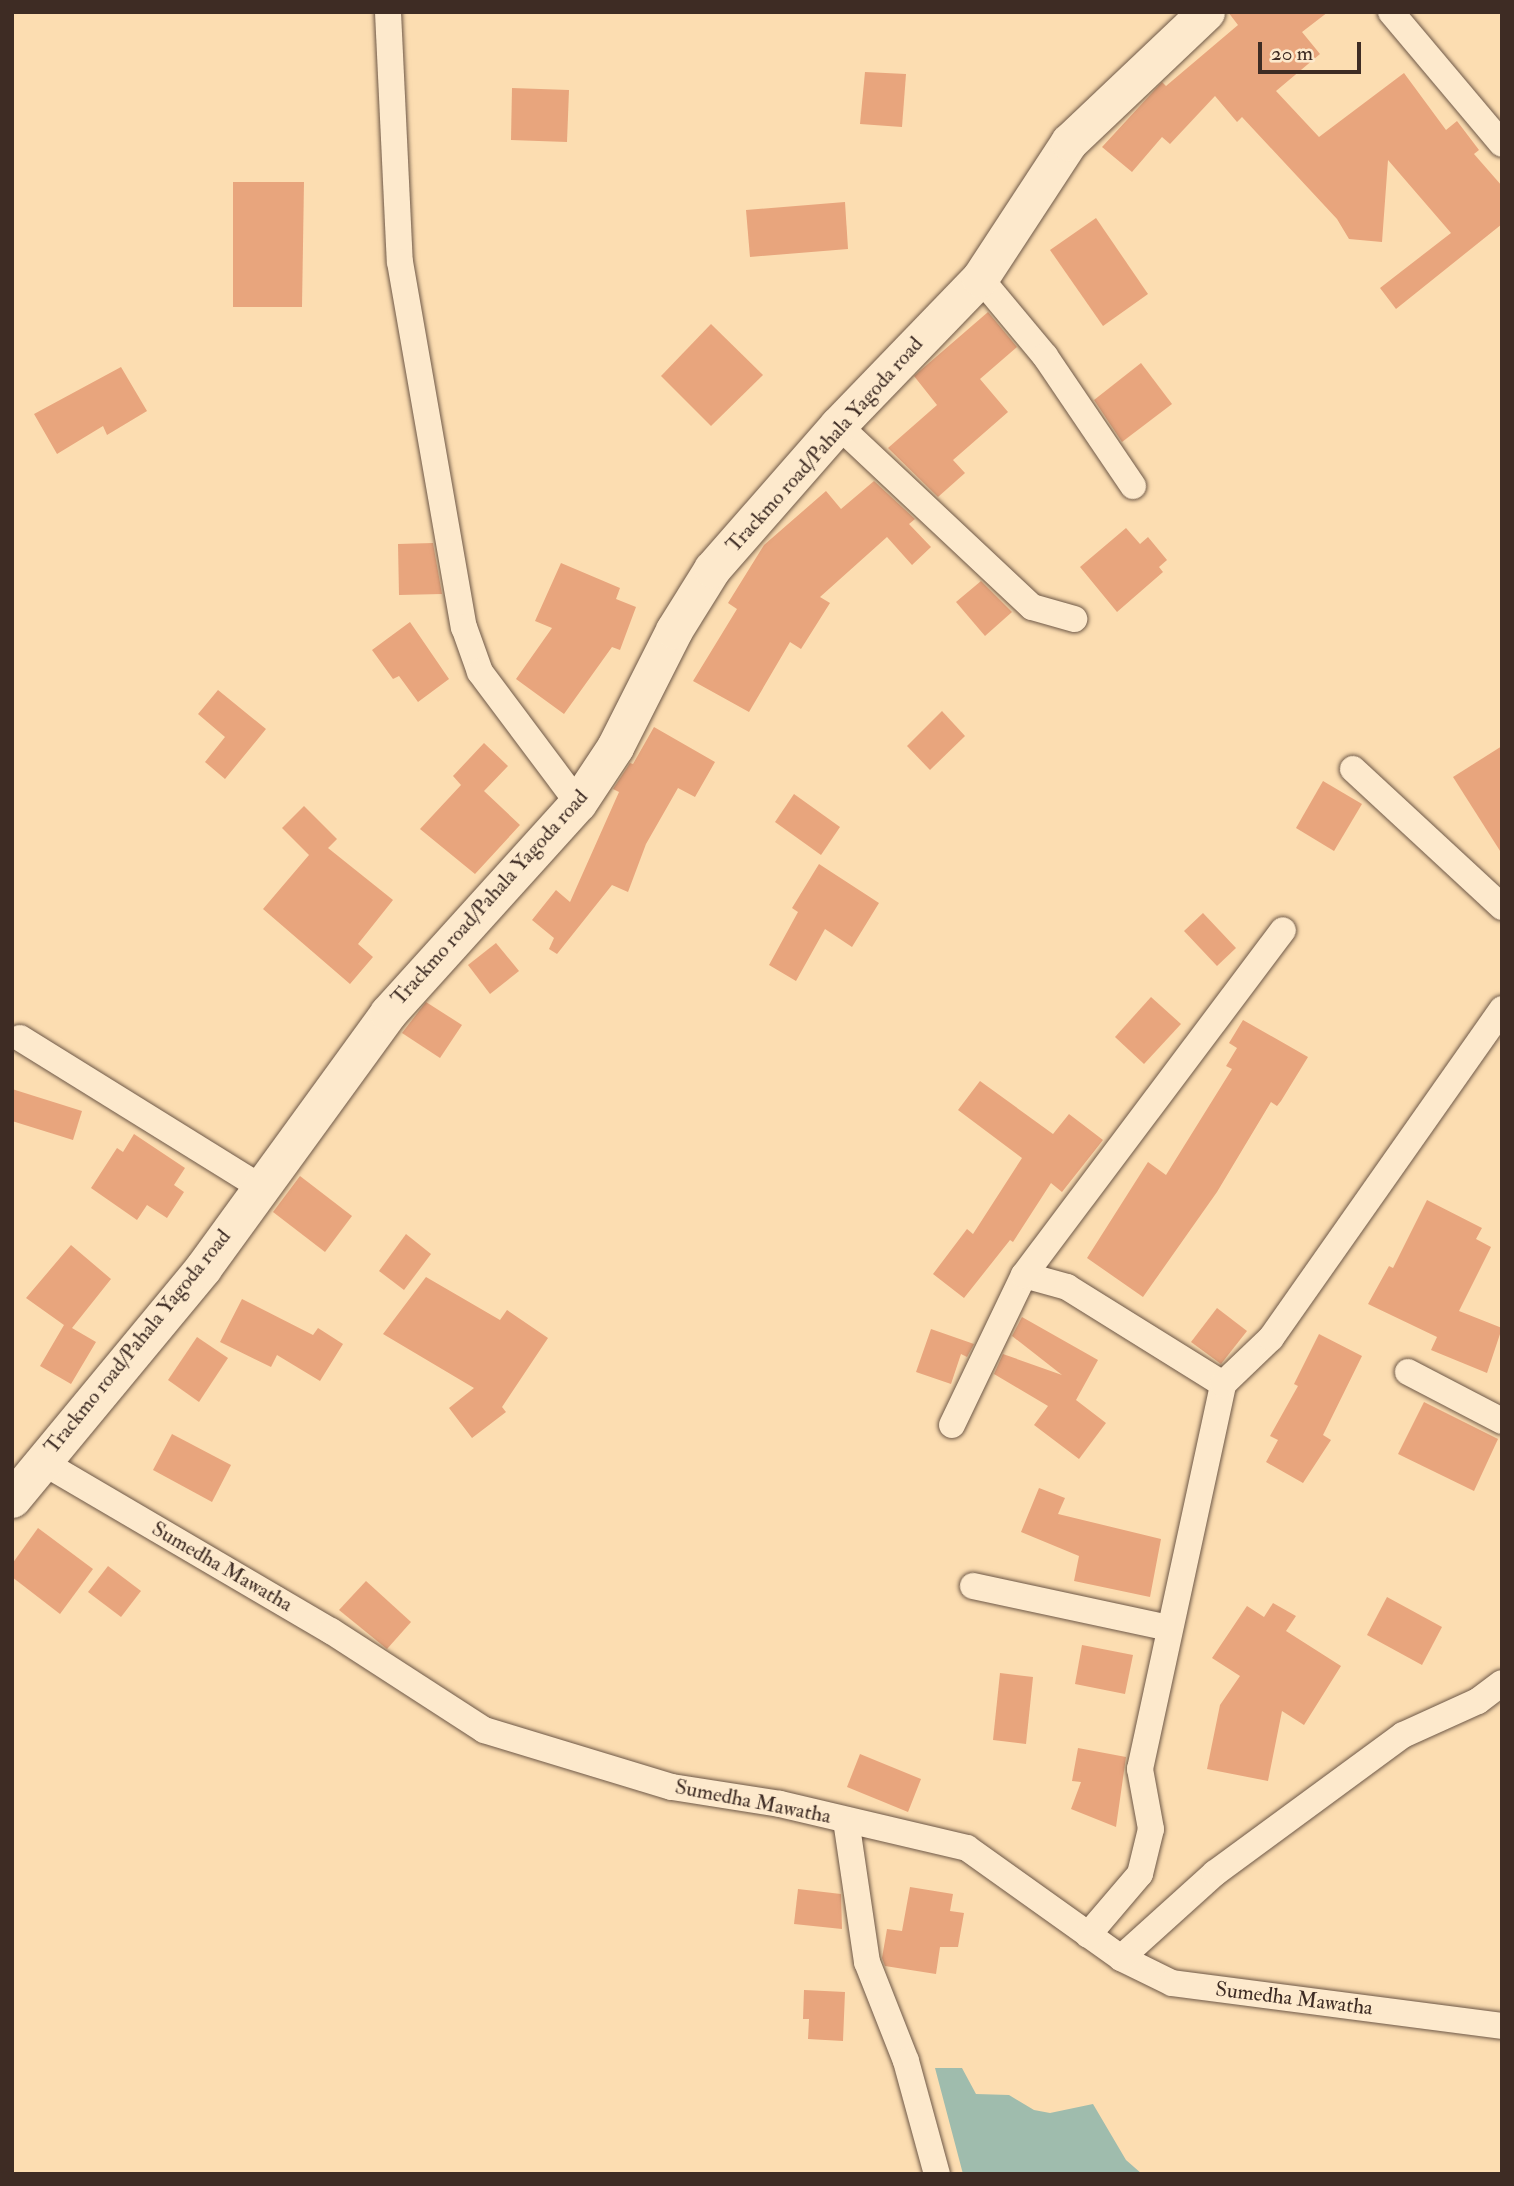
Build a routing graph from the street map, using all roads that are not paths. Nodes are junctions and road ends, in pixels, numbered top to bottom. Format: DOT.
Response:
graph roads {
  1 [pos="388,12"];
  2 [pos="1206,12"];
  3 [pos="1391,12"];
  4 [pos="1502,144"];
  5 [pos="980,278"];
  6 [pos="838,425"];
  7 [pos="1133,486"];
  8 [pos="1074,619"];
  9 [pos="1353,769"];
  10 [pos="578,803"];
  11 [pos="1499,898"];
  12 [pos="1283,930"];
  13 [pos="1502,1009"];
  14 [pos="20,1038"];
  15 [pos="260,1186"];
  16 [pos="1024,1275"];
  17 [pos="1408,1372"];
  18 [pos="1223,1384"];
  19 [pos="1502,1421"];
  20 [pos="953,1425"];
  21 [pos="41,1461"];
  22 [pos="12,1499"];
  23 [pos="973,1586"];
  24 [pos="1169,1629"];
  25 [pos="1502,1683"];
  26 [pos="846,1820"];
  27 [pos="1088,1935"];
  28 [pos="1121,1958"];
  29 [pos="1502,2025"];
  30 [pos="937,2174"];
  1 -- 10 [label="street"];
  2 -- 5 [label="street, Trackmo road/Pahala Yagoda road"];
  3 -- 4 [label="street"];
  5 -- 6 [label="street, Trackmo road/Pahala Yagoda road"];
  5 -- 7 [label="street"];
  6 -- 8 [label="street"];
  6 -- 10 [label="street, Trackmo road/Pahala Yagoda road"];
  9 -- 11 [label="street"];
  10 -- 15 [label="street, Trackmo road/Pahala Yagoda road"];
  12 -- 16 [label="street"];
  13 -- 18 [label="street"];
  14 -- 15 [label="street"];
  15 -- 21 [label="street, Trackmo road/Pahala Yagoda road"];
  16 -- 18 [label="street"];
  16 -- 20 [label="street"];
  17 -- 19 [label="street"];
  18 -- 24 [label="street"];
  21 -- 22 [label="street, Trackmo road/Pahala Yagoda road"];
  21 -- 26 [label="street, Sumedha Mawatha"];
  23 -- 24 [label="street"];
  24 -- 27 [label="street"];
  25 -- 28 [label="street"];
  26 -- 27 [label="street, Sumedha Mawatha"];
  26 -- 30 [label="street"];
  27 -- 28 [label="street, Sumedha Mawatha"];
  28 -- 29 [label="street, Sumedha Mawatha"];
}
